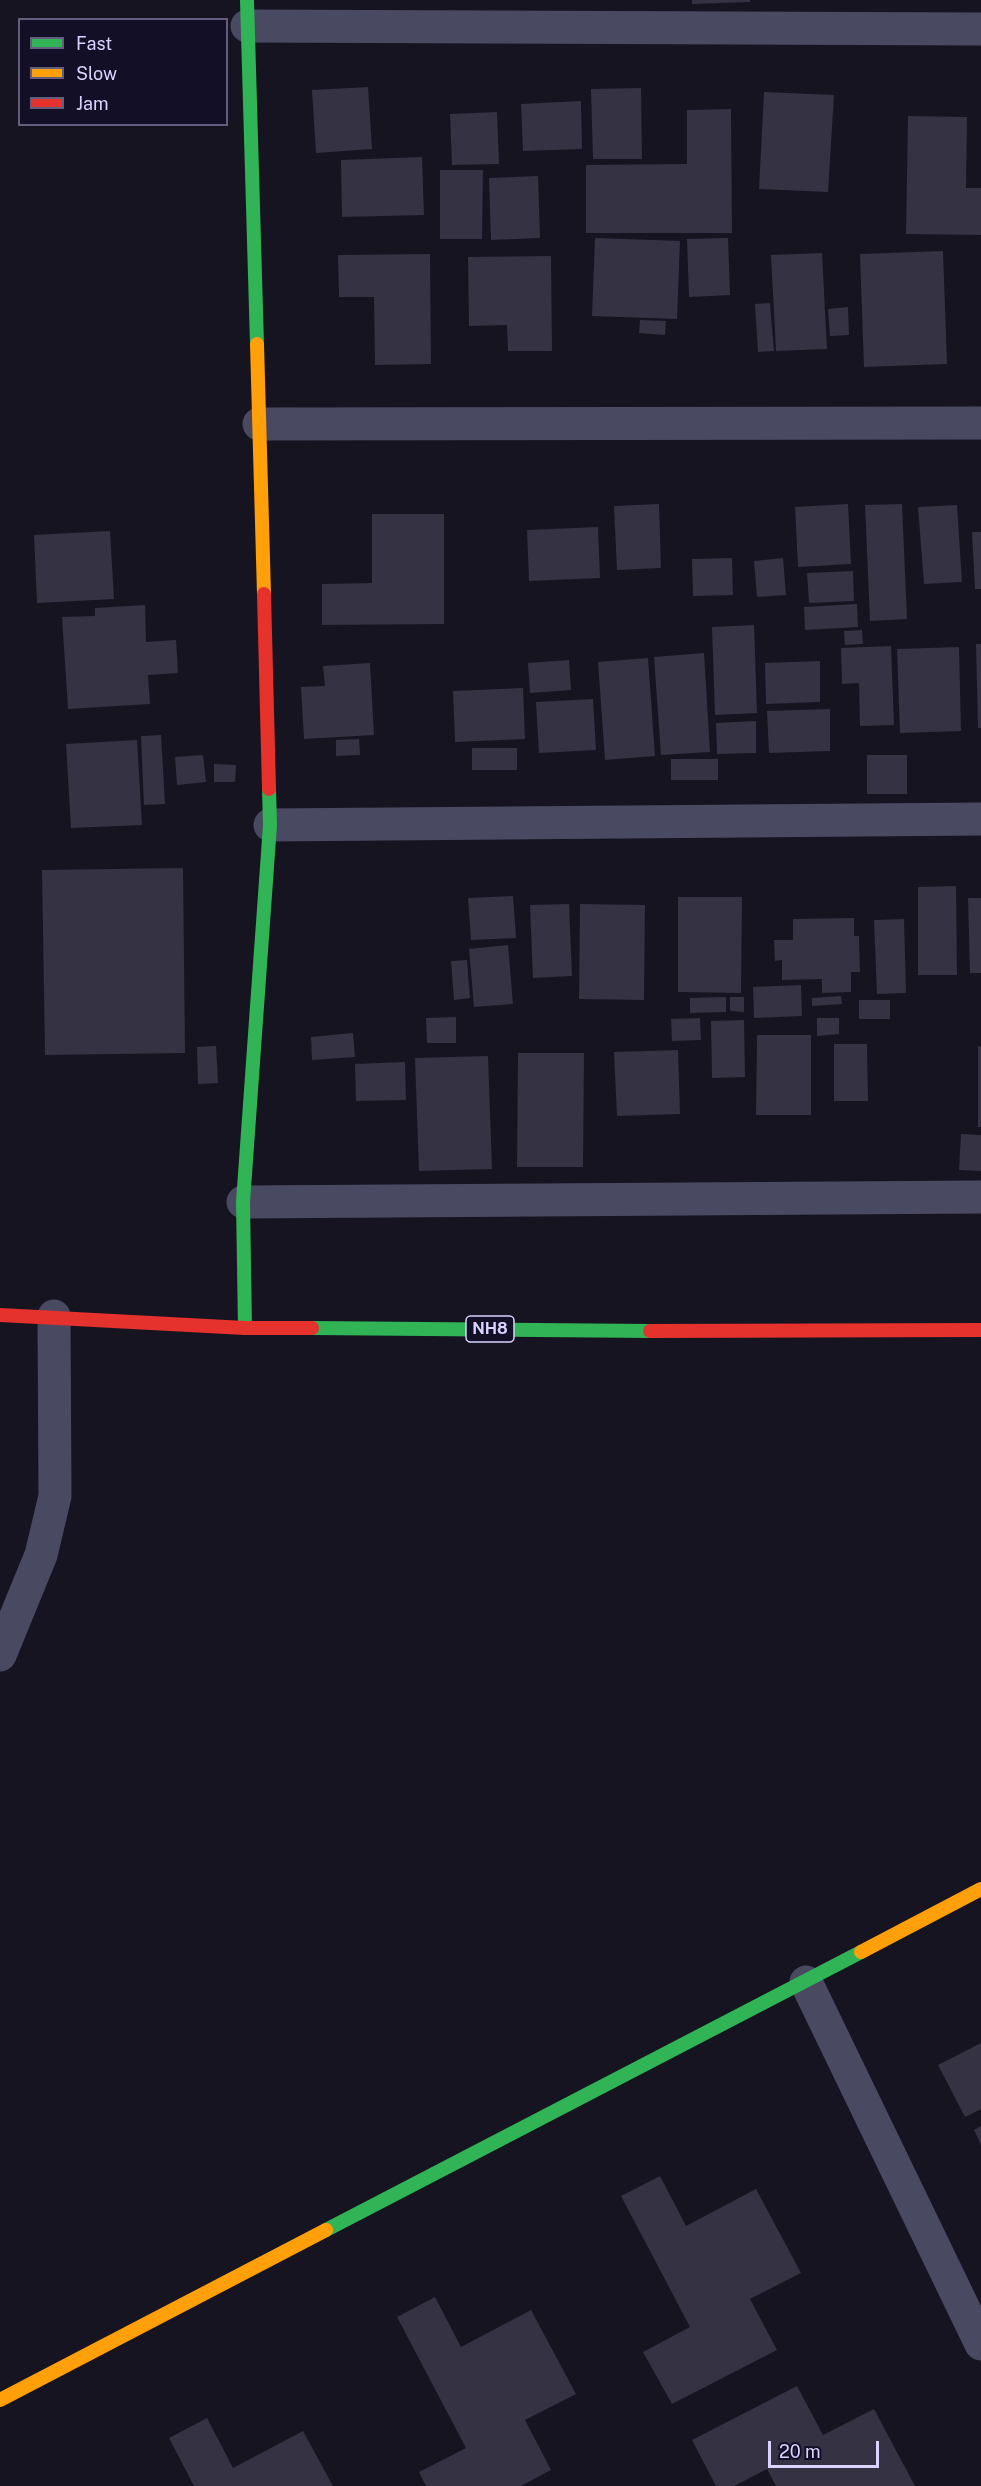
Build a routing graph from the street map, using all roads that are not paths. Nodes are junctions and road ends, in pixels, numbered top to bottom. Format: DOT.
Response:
graph roads {
  1 [pos="247,13"];
  2 [pos="981,29"];
  3 [pos="981,423"];
  4 [pos="259,424"];
  5 [pos="981,819"];
  6 [pos="270,825"];
  7 [pos="981,1197"];
  8 [pos="243,1202"];
  9 [pos="0,1315"];
  10 [pos="54,1316"];
  11 [pos="245,1328"];
  12 [pos="981,1330"];
  13 [pos="0,1655"];
  14 [pos="981,1889"];
  15 [pos="806,1982"];
  16 [pos="981,2344"];
  17 [pos="0,2400"];
  1 -- 2 [label="street"];
  1 -- 4 [label="main road"];
  3 -- 4 [label="street"];
  4 -- 6 [label="main road"];
  5 -- 6 [label="street"];
  6 -- 8 [label="main road"];
  7 -- 8 [label="street"];
  8 -- 11 [label="main road"];
  9 -- 10 [label="main road, NH8"];
  10 -- 11 [label="main road, NH8"];
  10 -- 13 [label="street"];
  11 -- 12 [label="main road, NH8"];
  14 -- 15 [label="main road"];
  15 -- 16 [label="street"];
  15 -- 17 [label="main road"];
}
